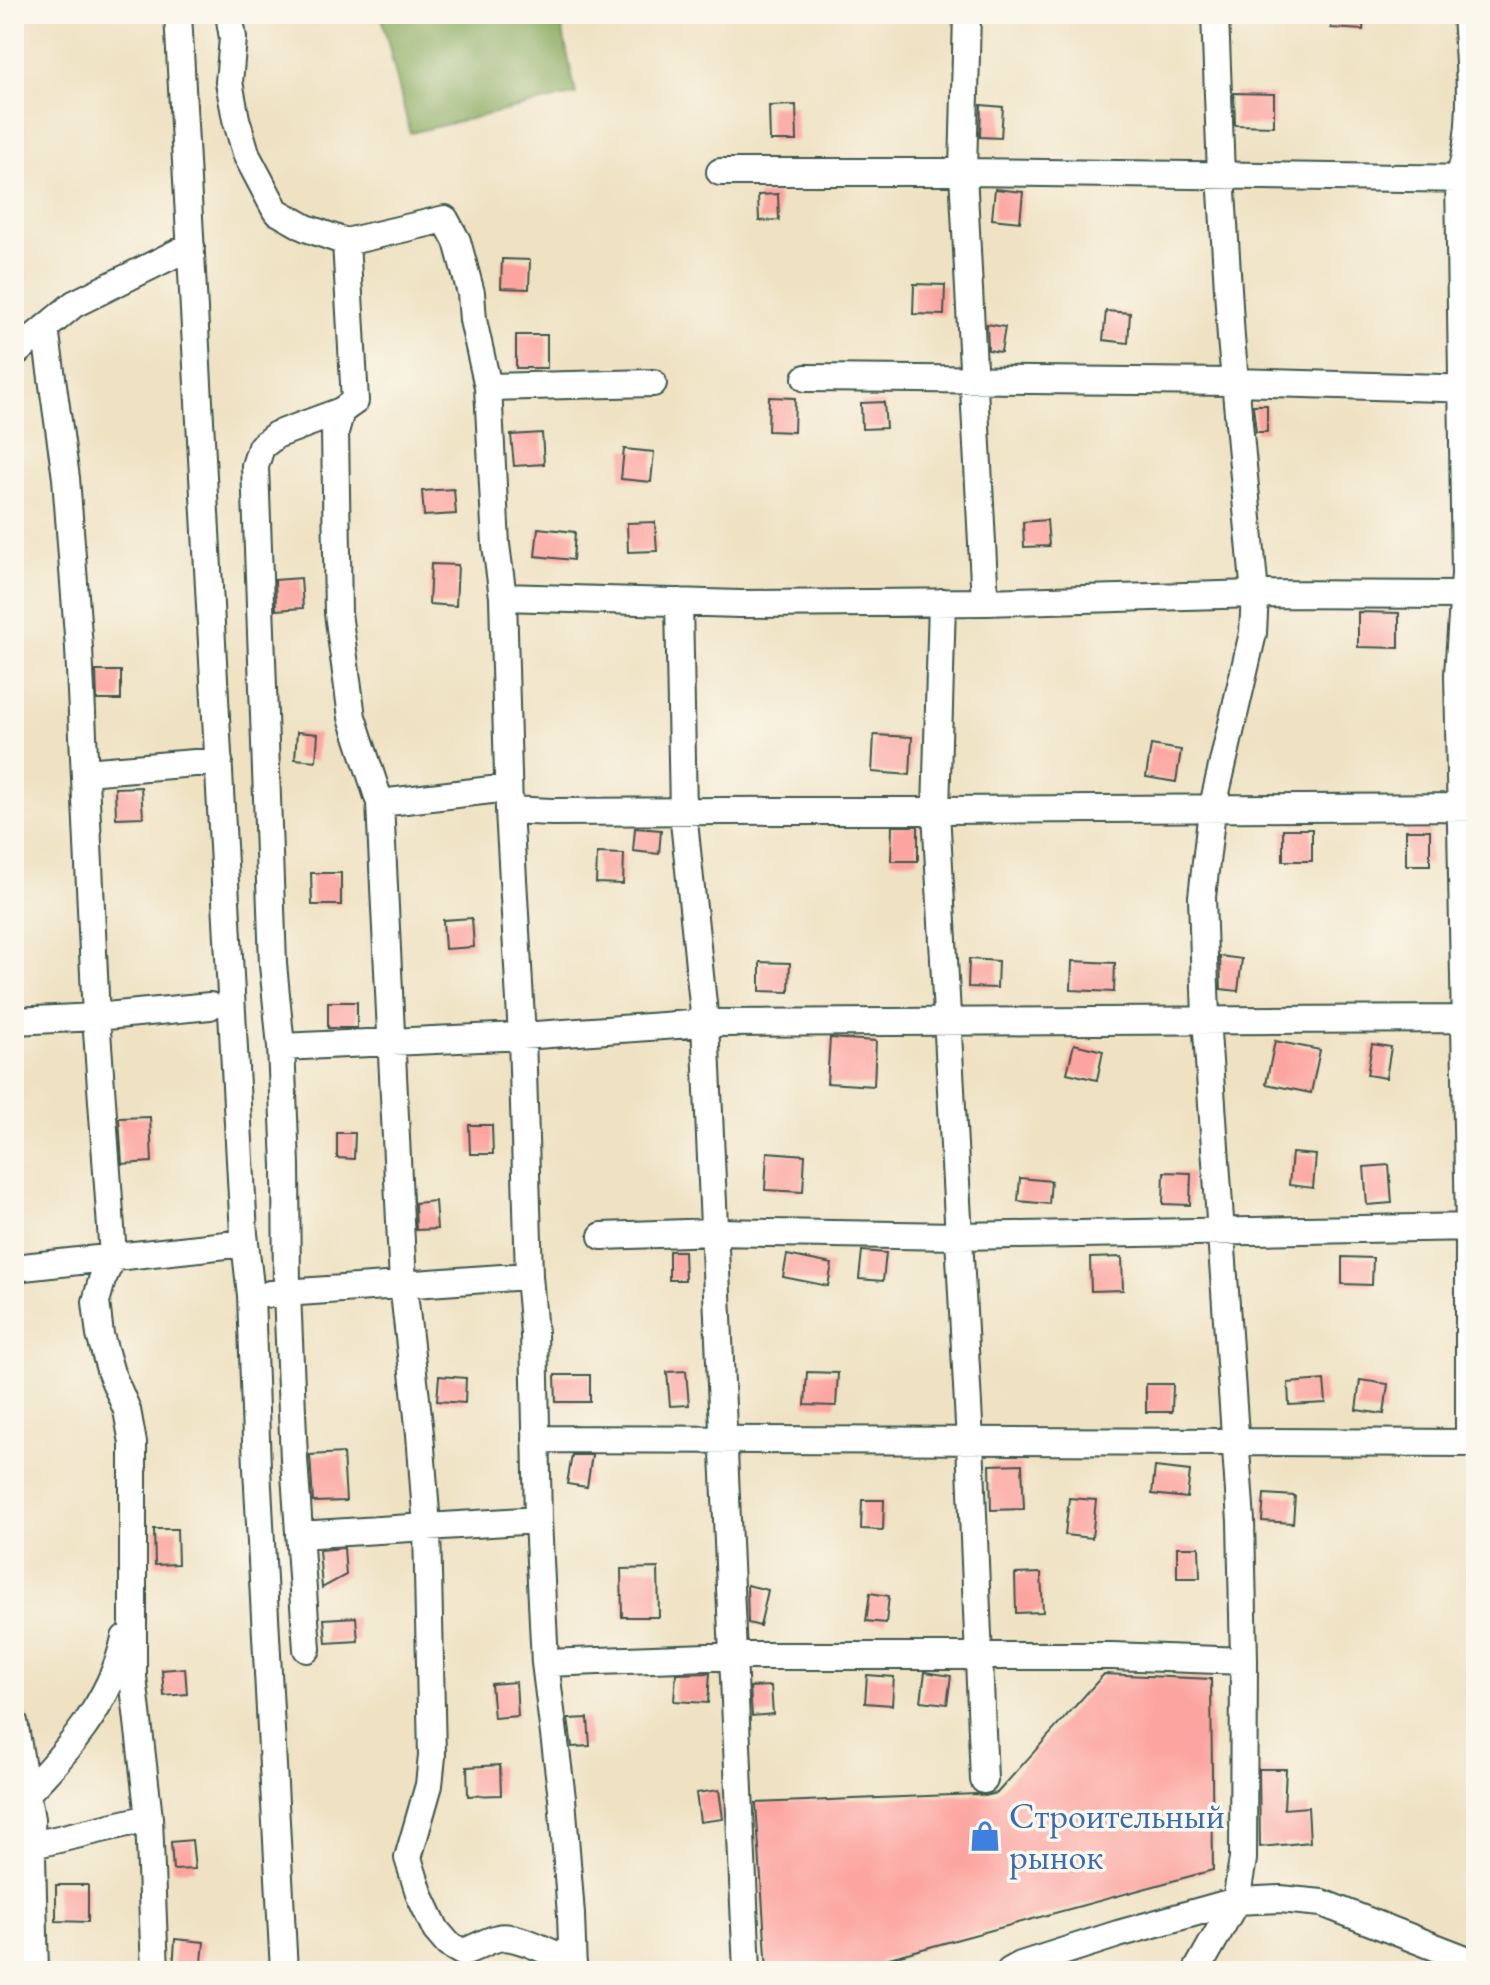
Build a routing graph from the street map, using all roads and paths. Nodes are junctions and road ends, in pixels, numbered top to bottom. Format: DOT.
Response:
graph roads {
  1 [pos="178,14"];
  2 [pos="229,14"];
  3 [pos="967,14"];
  4 [pos="1215,14"];
  5 [pos="1466,14"];
  6 [pos="720,172"];
  7 [pos="963,172"];
  8 [pos="1221,175"];
  9 [pos="1467,179"];
  10 [pos="346,242"];
  11 [pos="191,246"];
  12 [pos="45,328"];
  13 [pos="14,354"];
  14 [pos="806,378"];
  15 [pos="973,380"];
  16 [pos="1235,382"];
  17 [pos="653,383"];
  18 [pos="488,387"];
  19 [pos="1469,389"];
  20 [pos="341,411"];
  21 [pos="1469,592"];
  22 [pos="1255,594"];
  23 [pos="503,597"];
  24 [pos="679,602"];
  25 [pos="942,602"];
  26 [pos="985,602"];
  27 [pos="219,761"];
  28 [pos="85,772"];
  29 [pos="508,799"];
  30 [pos="380,803"];
  31 [pos="1468,807"];
  32 [pos="1212,810"];
  33 [pos="936,811"];
  34 [pos="683,812"];
  35 [pos="210,1006"];
  36 [pos="96,1017"];
  37 [pos="1206,1018"];
  38 [pos="1471,1019"];
  39 [pos="948,1020"];
  40 [pos="14,1021"];
  41 [pos="705,1023"];
  42 [pos="522,1036"];
  43 [pos="391,1041"];
  44 [pos="281,1047"];
  45 [pos="1473,1227"];
  46 [pos="714,1232"];
  47 [pos="1222,1232"];
  48 [pos="602,1236"];
  49 [pos="959,1236"];
  50 [pos="245,1243"];
  51 [pos="113,1256"];
  52 [pos="14,1268"];
  53 [pos="529,1276"];
  54 [pos="403,1284"];
  55 [pos="287,1293"];
  56 [pos="251,1295"];
  57 [pos="536,1439"];
  58 [pos="723,1440"];
  59 [pos="970,1442"];
  60 [pos="1237,1443"];
  61 [pos="1473,1443"];
  62 [pos="538,1520"];
  63 [pos="427,1527"];
  64 [pos="299,1535"];
  65 [pos="134,1596"];
  66 [pos="307,1649"];
  67 [pos="734,1656"];
  68 [pos="979,1658"];
  69 [pos="1244,1661"];
  70 [pos="545,1663"];
  71 [pos="14,1722"];
  72 [pos="984,1780"];
  73 [pos="20,1800"];
  74 [pos="149,1818"];
  75 [pos="24,1839"];
  76 [pos="1236,1901"];
  77 [pos="1476,1963"];
  78 [pos="573,1967"];
  79 [pos="1195,1970"];
  80 [pos="35,1971"];
  81 [pos="155,1971"];
  82 [pos="284,1971"];
  83 [pos="747,1971"];
  84 [pos="1010,1971"];
  85 [pos="1206,1971"];
  1 -- 11 [label="street"];
  2 -- 10 [label="street"];
  3 -- 7 [label="street"];
  4 -- 8 [label="street"];
  5 -- 9 [label="street"];
  6 -- 7 [label="street"];
  7 -- 8 [label="street"];
  7 -- 15 [label="street"];
  8 -- 9 [label="street"];
  8 -- 16 [label="street"];
  9 -- 19 [label="street"];
  10 -- 18 [label="street"];
  10 -- 20 [label="street"];
  11 -- 12 [label="street"];
  11 -- 27 [label="street"];
  12 -- 13 [label="street"];
  12 -- 28 [label="street"];
  14 -- 15 [label="street"];
  15 -- 16 [label="street"];
  15 -- 26 [label="street"];
  16 -- 19 [label="street"];
  16 -- 22 [label="street"];
  17 -- 18 [label="street"];
  18 -- 23 [label="street"];
  19 -- 21 [label="street"];
  20 -- 30 [label="street"];
  20 -- 44 [label="street"];
  21 -- 22 [label="street"];
  21 -- 31 [label="street"];
  22 -- 26 [label="street"];
  22 -- 32 [label="street"];
  23 -- 24 [label="street"];
  23 -- 29 [label="street"];
  24 -- 25 [label="street"];
  24 -- 34 [label="street"];
  25 -- 26 [label="street"];
  25 -- 33 [label="street"];
  27 -- 28 [label="street"];
  27 -- 50 [label="street"];
  28 -- 36 [label="street"];
  29 -- 30 [label="street"];
  29 -- 34 [label="street"];
  29 -- 42 [label="street"];
  30 -- 43 [label="street"];
  31 -- 32 [label="street"];
  31 -- 38 [label="street"];
  32 -- 33 [label="street"];
  32 -- 37 [label="street"];
  33 -- 34 [label="street"];
  33 -- 39 [label="street"];
  34 -- 41 [label="street"];
  35 -- 36 [label="street"];
  36 -- 40 [label="street"];
  36 -- 51 [label="street"];
  37 -- 38 [label="street"];
  37 -- 39 [label="street"];
  37 -- 47 [label="street"];
  38 -- 45 [label="street"];
  39 -- 41 [label="street"];
  39 -- 49 [label="street"];
  41 -- 42 [label="street"];
  41 -- 46 [label="street"];
  42 -- 43 [label="street"];
  42 -- 53 [label="street"];
  43 -- 44 [label="street"];
  43 -- 54 [label="street"];
  44 -- 55 [label="street"];
  45 -- 47 [label="street"];
  45 -- 61 [label="street"];
  46 -- 48 [label="street"];
  46 -- 49 [label="street"];
  46 -- 58 [label="street"];
  47 -- 49 [label="street"];
  47 -- 60 [label="street"];
  49 -- 59 [label="street"];
  50 -- 51 [label="street"];
  50 -- 56 [label="street"];
  51 -- 52 [label="street"];
  51 -- 65 [label="street"];
  53 -- 54 [label="street"];
  53 -- 57 [label="street"];
  54 -- 55 [label="street"];
  54 -- 63 [label="street"];
  55 -- 56 [label="street"];
  55 -- 64 [label="street"];
  56 -- 82 [label="street"];
  57 -- 58 [label="street"];
  57 -- 62 [label="street"];
  58 -- 59 [label="street"];
  58 -- 67 [label="street"];
  59 -- 60 [label="street"];
  59 -- 68 [label="street"];
  60 -- 61 [label="street"];
  60 -- 69 [label="street"];
  62 -- 63 [label="street"];
  62 -- 70 [label="street"];
  63 -- 64 [label="street"];
  63 -- 78 [label="street"];
  64 -- 66 [label="street"];
  65 -- 73 [label="street"];
  65 -- 74 [label="street"];
  67 -- 68 [label="street"];
  67 -- 70 [label="street"];
  67 -- 83 [label="street"];
  68 -- 69 [label="street"];
  68 -- 72 [label="street"];
  69 -- 76 [label="street"];
  70 -- 78 [label="street"];
  71 -- 73 [label="street"];
  73 -- 75 [label="street"];
  74 -- 75 [label="street"];
  74 -- 81 [label="street"];
  75 -- 80 [label="street"];
  76 -- 77 [label="street"];
  76 -- 79 [label="street"];
  76 -- 84 [label="street"];
  79 -- 85 [label="street"];
}
